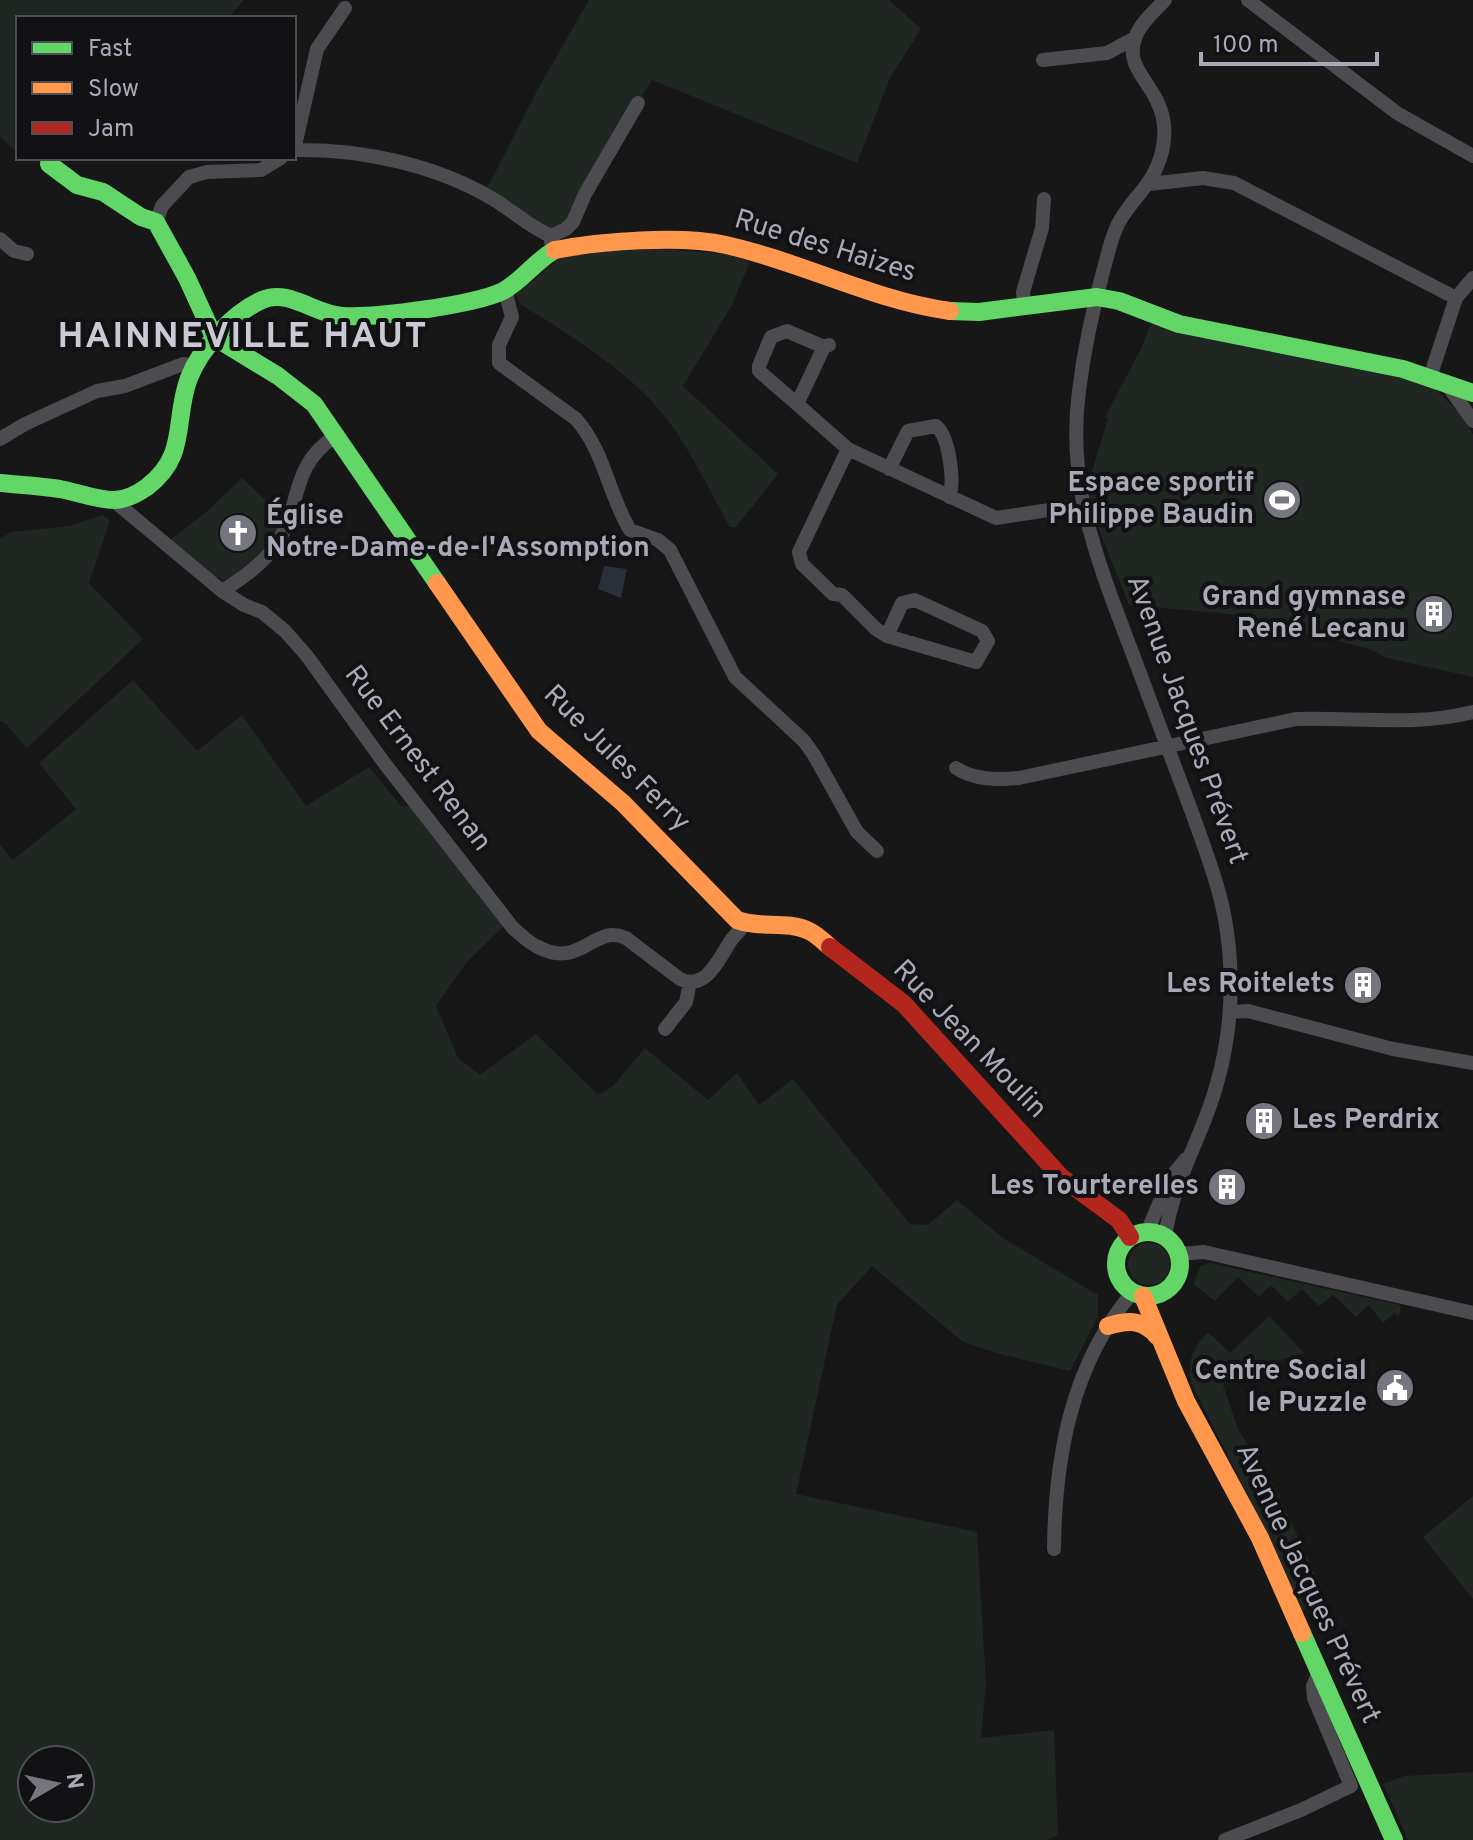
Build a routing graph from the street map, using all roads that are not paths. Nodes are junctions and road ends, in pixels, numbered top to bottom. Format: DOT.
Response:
graph roads {
  1 [pos="1165,0"];
  2 [pos="1248,0"];
  3 [pos="345,8"];
  4 [pos="1135,38"];
  5 [pos="1107,53"];
  6 [pos="1043,60"];
  7 [pos="1136,68"];
  8 [pos="638,103"];
  9 [pos="296,145"];
  10 [pos="296,150"];
  11 [pos="1473,156"];
  12 [pos="277,160"];
  13 [pos="49,164"];
  14 [pos="1149,184"];
  15 [pos="1044,199"];
  16 [pos="156,222"];
  17 [pos="0,239"];
  18 [pos="552,243"];
  19 [pos="27,254"];
  20 [pos="1473,278"];
  21 [pos="505,290"];
  22 [pos="1097,297"];
  23 [pos="1456,298"];
  24 [pos="1024,305"];
  25 [pos="214,337"];
  26 [pos="194,366"];
  27 [pos="1430,377"];
  28 [pos="1448,386"];
  29 [pos="1473,393"];
  30 [pos="797,404"];
  31 [pos="1473,421"];
  32 [pos="335,436"];
  33 [pos="0,439"];
  34 [pos="848,449"];
  35 [pos="889,469"];
  36 [pos="0,483"];
  37 [pos="949,497"];
  38 [pos="113,500"];
  39 [pos="1082,505"];
  40 [pos="222,591"];
  41 [pos="887,636"];
  42 [pos="1473,712"];
  43 [pos="1168,747"];
  44 [pos="956,768"];
  45 [pos="877,851"];
  46 [pos="745,924"];
  47 [pos="690,982"];
  48 [pos="1231,1012"];
  49 [pos="665,1029"];
  50 [pos="1473,1063"];
  51 [pos="1187,1159"];
  52 [pos="1138,1234"];
  53 [pos="1165,1237"];
  54 [pos="1179,1254"];
  55 [pos="1168,1290"];
  56 [pos="1138,1294"];
  57 [pos="1473,1313"];
  58 [pos="1108,1326"];
  59 [pos="1163,1346"];
  60 [pos="1054,1549"];
  61 [pos="1319,1672"];
  62 [pos="1225,1840"];
  63 [pos="1394,1840"];
  1 -- 4 [label="street"];
  2 -- 11 [label="street"];
  3 -- 9 [label="street"];
  4 -- 5 [label="street"];
  4 -- 7 [label="street"];
  5 -- 6 [label="street"];
  5 -- 7 [label="street"];
  7 -- 14 [label="street, Avenue Jacques Prévert"];
  8 -- 18 [label="street"];
  10 -- 18 [label="street"];
  12 -- 16 [label="street"];
  13 -- 16 [label="street"];
  14 -- 22 [label="street, Avenue Jacques Prévert"];
  14 -- 23 [label="street"];
  15 -- 24 [label="street"];
  16 -- 25 [label="street"];
  17 -- 19 [label="street"];
  18 -- 21 [label="street, Rue des Haizes"];
  18 -- 24 [label="street, Rue des Haizes"];
  20 -- 23 [label="street"];
  21 -- 25 [label="street, Rue des Haizes"];
  21 -- 45 [label="street"];
  22 -- 24 [label="street, Rue des Haizes"];
  22 -- 27 [label="street, Rue des Haizes"];
  22 -- 39 [label="street, Avenue Jacques Prévert"];
  23 -- 27 [label="street"];
  25 -- 26 [label="street, Rue des Haizes"];
  25 -- 32 [label="street, Rue Jules Ferry"];
  26 -- 33 [label="street"];
  26 -- 38 [label="street"];
  27 -- 28 [label="street, Rue des Haizes"];
  28 -- 29 [label="street, Rue des Haizes"];
  28 -- 31 [label="street"];
  30 -- 30 [label="street"];
  30 -- 34 [label="street"];
  32 -- 40 [label="street"];
  32 -- 46 [label="street, Rue Jules Ferry"];
  34 -- 35 [label="street"];
  34 -- 41 [label="street"];
  35 -- 37 [label="street"];
  35 -- 37 [label="street"];
  36 -- 38 [label="street"];
  37 -- 39 [label="street"];
  38 -- 40 [label="street, Rue Ernest Renan"];
  39 -- 43 [label="street, Avenue Jacques Prévert"];
  40 -- 47 [label="street, Rue Ernest Renan"];
  41 -- 41 [label="street"];
  42 -- 43 [label="street"];
  43 -- 44 [label="street"];
  43 -- 48 [label="street, Avenue Jacques Prévert"];
  46 -- 47 [label="street"];
  46 -- 52 [label="street, Rue Jean Moulin"];
  47 -- 49 [label="street"];
  48 -- 50 [label="street"];
  48 -- 51 [label="street, Avenue Jacques Prévert"];
  51 -- 52 [label="street, Avenue Jacques Prévert"];
  51 -- 53 [label="street, Avenue Jacques Prévert"];
  52 -- 53 [label="street"];
  52 -- 56 [label="street"];
  53 -- 54 [label="street"];
  54 -- 55 [label="street"];
  54 -- 57 [label="street"];
  55 -- 56 [label="street"];
  55 -- 59 [label="street, Avenue Jacques Prévert"];
  56 -- 58 [label="street"];
  56 -- 59 [label="street, Avenue Jacques Prévert"];
  58 -- 59 [label="street"];
  58 -- 60 [label="street"];
  59 -- 61 [label="street, Avenue Jacques Prévert"];
  61 -- 62 [label="street"];
  61 -- 63 [label="street, Avenue Jacques Prévert"];
}
